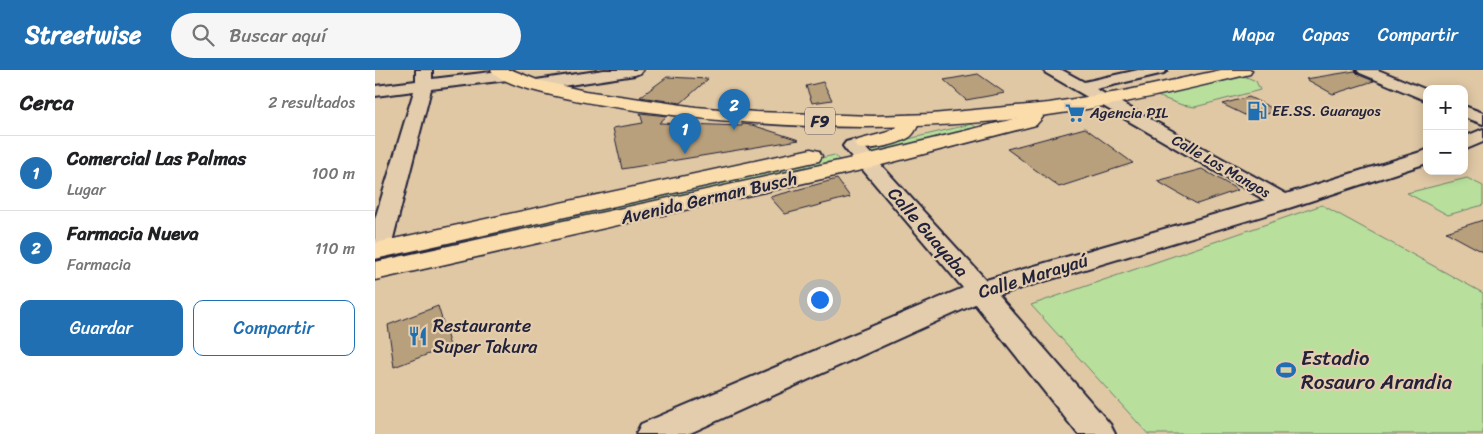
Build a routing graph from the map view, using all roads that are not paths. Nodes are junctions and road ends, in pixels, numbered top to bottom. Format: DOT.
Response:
graph roads {
  1 [pos="635,70"];
  2 [pos="1051,70"];
  3 [pos="1159,70"];
  4 [pos="1244,70"];
  5 [pos="1365,70"];
  6 [pos="503,72"];
  7 [pos="424,78"];
  8 [pos="536,85"];
  9 [pos="1083,87"];
  10 [pos="375,91"];
  11 [pos="1423,94"];
  12 [pos="1107,100"];
  13 [pos="1032,111"];
  14 [pos="1468,113"];
  15 [pos="1483,119"];
  16 [pos="910,121"];
  17 [pos="1483,135"];
  18 [pos="1468,142"];
  19 [pos="860,154"];
  20 [pos="1423,157"];
  21 [pos="1284,202"];
  22 [pos="376,257"];
  23 [pos="980,291"];
  24 [pos="653,434"];
  25 [pos="1097,434"];
  1 -- 8 [label="street"];
  2 -- 9 [label="street, Calle Los Mangos"];
  3 -- 9 [label="street"];
  4 -- 12 [label="main road, F9"];
  5 -- 11 [label="street"];
  6 -- 7 [label="street"];
  6 -- 8 [label="main road, F9"];
  7 -- 10 [label="street"];
  7 -- 22 [label="street"];
  8 -- 16 [label="main road, F9"];
  9 -- 12 [label="street, Calle Los Mangos"];
  12 -- 13 [label="main road, F9"];
  12 -- 21 [label="street, Calle Los Mangos"];
  13 -- 16 [label="main road, F9"];
  13 -- 19 [label="main road, Avenida German Busch"];
  14 -- 15 [label="street"];
  16 -- 19 [label="main road, Avenida German Busch"];
  17 -- 18 [label="street"];
  19 -- 22 [label="main road, Avenida German Busch"];
  19 -- 23 [label="street, Calle Guayaba"];
  20 -- 21 [label="street, Calle Marayaú"];
  21 -- 23 [label="street, Calle Marayaú"];
  23 -- 24 [label="street, Calle Marayaú"];
  23 -- 25 [label="street, Calle Guayaba"];
}
